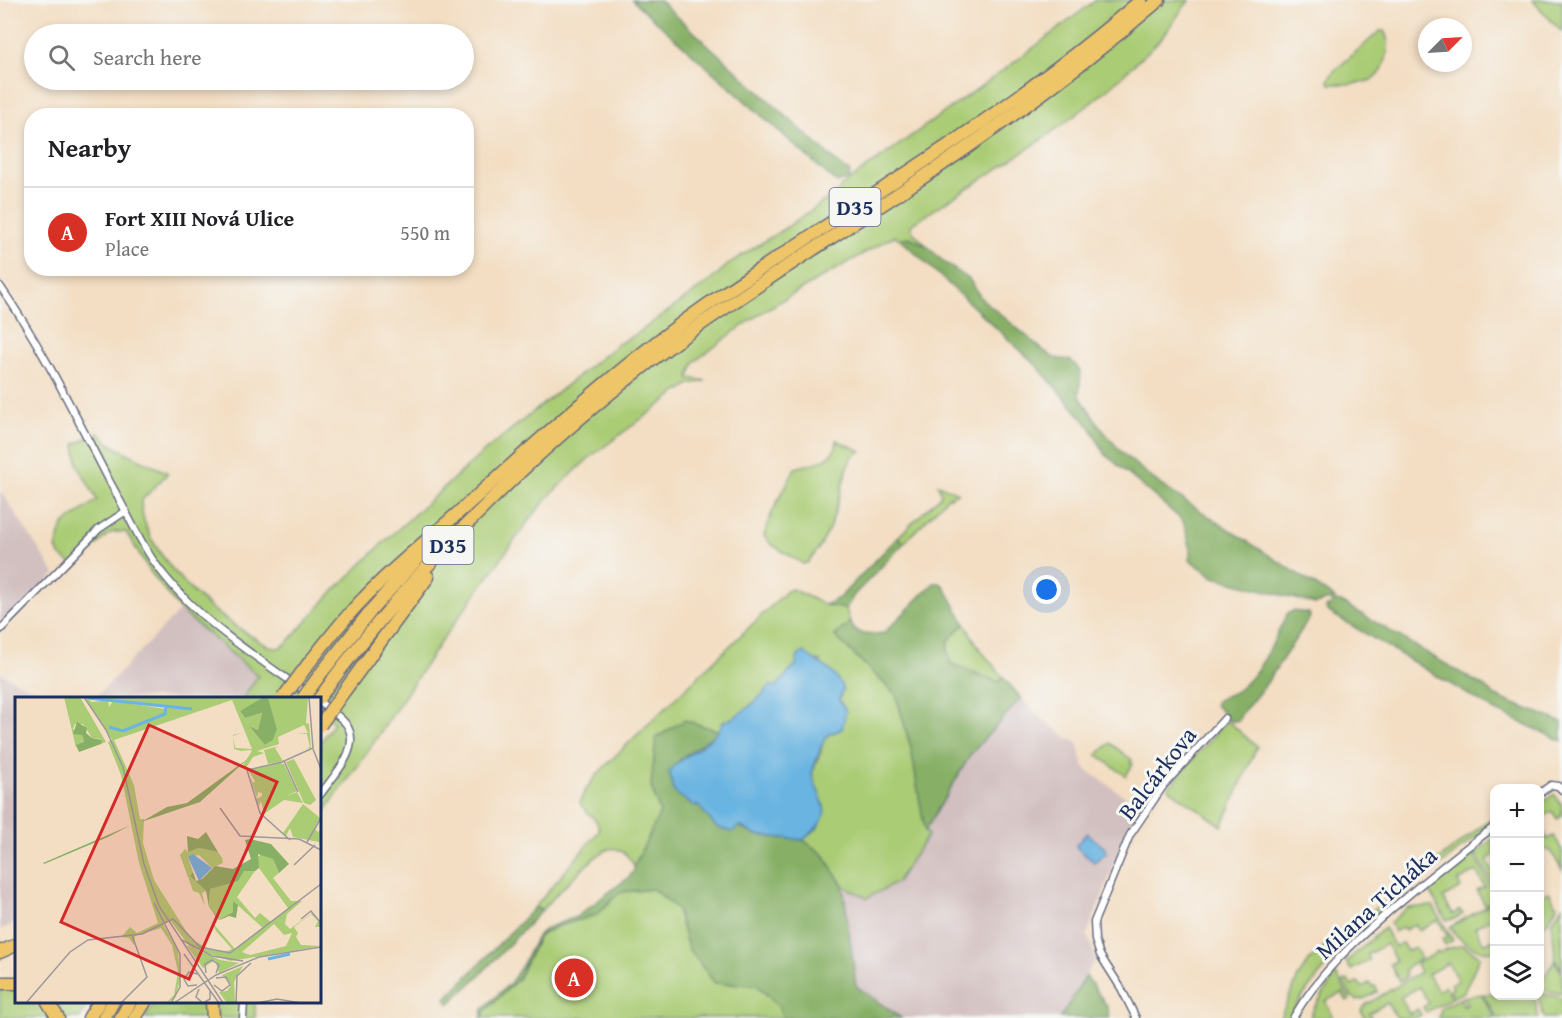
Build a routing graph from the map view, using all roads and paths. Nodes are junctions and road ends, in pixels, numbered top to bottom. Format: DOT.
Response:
graph roads {
  1 [pos="1141,0"];
  2 [pos="1159,0"];
  3 [pos="0,286"];
  4 [pos="469,503"];
  5 [pos="126,511"];
  6 [pos="467,524"];
  7 [pos="0,630"];
  8 [pos="284,697"];
  9 [pos="304,697"];
  10 [pos="311,697"];
  11 [pos="321,699"];
  12 [pos="321,701"];
  13 [pos="1225,718"];
  14 [pos="321,723"];
  15 [pos="1544,790"];
  16 [pos="1562,790"];
  17 [pos="321,794"];
  18 [pos="1490,830"];
  19 [pos="15,945"];
  20 [pos="0,952"];
  21 [pos="49,1003"];
  22 [pos="98,1003"];
  23 [pos="112,1003"];
  24 [pos="129,1003"];
  25 [pos="144,1003"];
  26 [pos="212,1003"];
  27 [pos="244,1003"];
  28 [pos="58,1018"];
  29 [pos="89,1018"];
  30 [pos="104,1018"];
  31 [pos="121,1018"];
  32 [pos="135,1018"];
  33 [pos="213,1018"];
  34 [pos="243,1018"];
  35 [pos="1136,1018"];
  36 [pos="1293,1018"];
  1 -- 4 [label="highway, D35"];
  2 -- 6 [label="highway, D35"];
  3 -- 5 [label="street"];
  4 -- 8 [label="highway, bridge"];
  4 -- 9 [label="highway, D35, bridge"];
  5 -- 7 [label="street"];
  5 -- 10 [label="street"];
  6 -- 11 [label="highway, D35"];
  6 -- 14 [label="highway, bridge"];
  12 -- 17 [label="street"];
  13 -- 35 [label="street, Balcárkova"];
  15 -- 16 [label="street"];
  18 -- 36 [label="street, Milana Ticháka"];
  19 -- 20 [label="highway"];
  21 -- 28 [label="highway"];
  22 -- 29 [label="highway"];
  23 -- 30 [label="highway"];
  24 -- 31 [label="highway"];
  25 -- 32 [label="highway"];
  26 -- 33 [label="highway"];
  27 -- 34 [label="street"];
}
